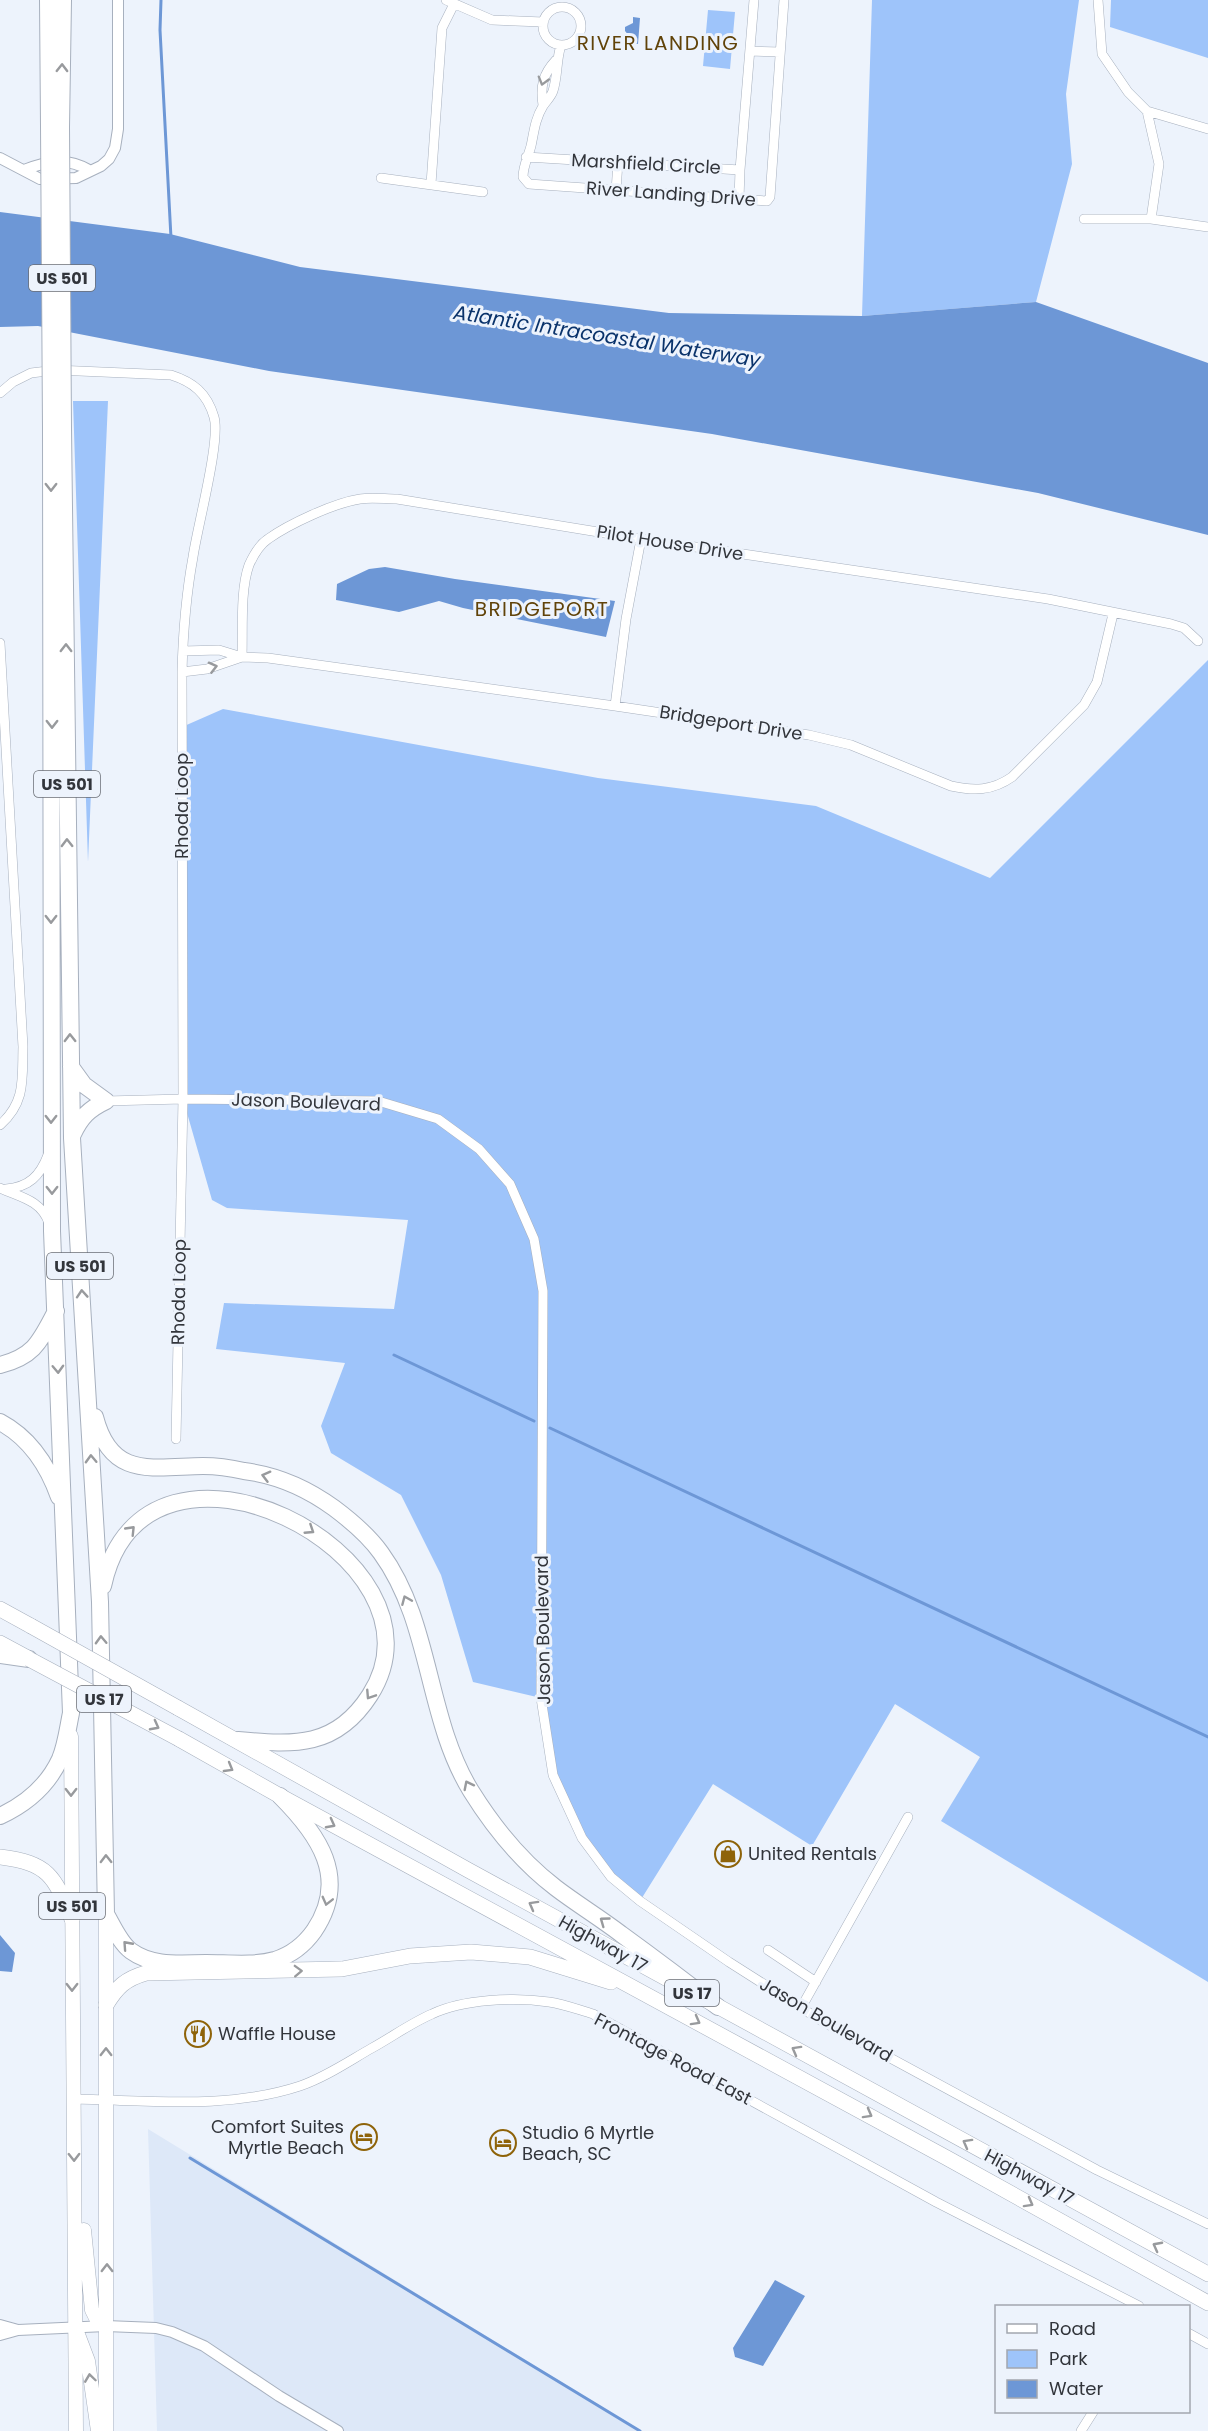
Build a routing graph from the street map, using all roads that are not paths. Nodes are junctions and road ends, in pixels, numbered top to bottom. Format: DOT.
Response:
graph roads {
  1 [pos="48,0"];
  2 [pos="63,0"];
  3 [pos="118,0"];
  4 [pos="754,0"];
  5 [pos="784,0"];
  6 [pos="1098,0"];
  7 [pos="450,2"];
  8 [pos="563,3"];
  9 [pos="543,22"];
  10 [pos="561,45"];
  11 [pos="750,51"];
  12 [pos="780,52"];
  13 [pos="1148,111"];
  14 [pos="55,126"];
  15 [pos="1208,129"];
  16 [pos="526,157"];
  17 [pos="0,158"];
  18 [pos="618,162"];
  19 [pos="24,170"];
  20 [pos="89,170"];
  21 [pos="740,170"];
  22 [pos="381,178"];
  23 [pos="431,184"];
  24 [pos="616,190"];
  25 [pos="483,192"];
  26 [pos="739,199"];
  27 [pos="1084,219"];
  28 [pos="1151,219"];
  29 [pos="1208,227"];
  30 [pos="0,393"];
  31 [pos="57,429"];
  32 [pos="641,539"];
  33 [pos="1113,614"];
  34 [pos="1198,641"];
  35 [pos="0,643"];
  36 [pos="183,651"];
  37 [pos="242,657"];
  38 [pos="182,672"];
  39 [pos="615,706"];
  40 [pos="0,872"];
  41 [pos="12,872"];
  42 [pos="70,1066"];
  43 [pos="183,1099"];
  44 [pos="106,1101"];
  45 [pos="0,1125"];
  46 [pos="72,1138"];
  47 [pos="51,1148"];
  48 [pos="2,1189"];
  49 [pos="52,1231"];
  50 [pos="56,1310"];
  51 [pos="0,1365"];
  52 [pos="88,1395"];
  53 [pos="0,1422"];
  54 [pos="176,1439"];
  55 [pos="64,1509"];
  56 [pos="100,1602"];
  57 [pos="0,1609"];
  58 [pos="0,1643"];
  59 [pos="0,1655"];
  60 [pos="29,1659"];
  61 [pos="71,1713"];
  62 [pos="238,1740"];
  63 [pos="280,1796"];
  64 [pos="0,1816"];
  65 [pos="908,1816"];
  66 [pos="0,1857"];
  67 [pos="106,1914"];
  68 [pos="72,1919"];
  69 [pos="768,1950"];
  70 [pos="816,1982"];
  71 [pos="645,1993"];
  72 [pos="106,2005"];
  73 [pos="718,2007"];
  74 [pos="801,2008"];
  75 [pos="73,2098"];
  76 [pos="107,2099"];
  77 [pos="75,2179"];
  78 [pos="1208,2224"];
  79 [pos="1208,2274"];
  80 [pos="1208,2303"];
  81 [pos="1135,2305"];
  82 [pos="0,2325"];
  83 [pos="106,2326"];
  84 [pos="75,2327"];
  85 [pos="18,2330"];
  86 [pos="1190,2334"];
  87 [pos="0,2335"];
  88 [pos="1208,2344"];
  89 [pos="1092,2413"];
  90 [pos="76,2431"];
  91 [pos="98,2431"];
  92 [pos="106,2431"];
  93 [pos="338,2431"];
  94 [pos="1081,2431"];
  1 -- 14 [label="highway, US 501"];
  14 -- 2 [label="highway, US 501, one-way"];
  3 -- 20 [label="street"];
  4 -- 11 [label="street, Marshfield Circle"];
  5 -- 12 [label="street, River Landing Drive"];
  6 -- 13 [label="street"];
  7 -- 9 [label="street"];
  7 -- 23 [label="street"];
  8 -- 9 [label="street, River Landing Drive"];
  8 -- 10 [label="street, River Landing Drive"];
  9 -- 10 [label="street"];
  10 -- 16 [label="street, River Landing Drive"];
  11 -- 12 [label="street"];
  11 -- 21 [label="street, Marshfield Circle"];
  12 -- 26 [label="street, River Landing Drive"];
  13 -- 15 [label="street"];
  13 -- 28 [label="street"];
  14 -- 31 [label="highway, US 501, bridge"];
  16 -- 18 [label="street, Marshfield Circle"];
  16 -- 24 [label="street, River Landing Drive"];
  17 -- 19 [label="street"];
  18 -- 21 [label="street, Marshfield Circle"];
  18 -- 24 [label="street"];
  19 -- 20 [label="street"];
  19 -- 20 [label="street"];
  21 -- 26 [label="street"];
  22 -- 23 [label="street"];
  23 -- 25 [label="street"];
  24 -- 26 [label="street, River Landing Drive"];
  27 -- 28 [label="street"];
  28 -- 29 [label="street"];
  30 -- 36 [label="street, Rhoda Loop"];
  42 -- 31 [label="highway, US 501, one-way"];
  31 -- 47 [label="highway, US 501, one-way"];
  32 -- 33 [label="street, Pilot House Drive"];
  32 -- 37 [label="street, Pilot House Drive"];
  32 -- 39 [label="street"];
  33 -- 34 [label="street, Pilot House Drive"];
  33 -- 39 [label="street, Bridgeport Drive"];
  35 -- 41 [label="street"];
  36 -- 37 [label="street, Bridgeport Drive"];
  36 -- 38 [label="street, Rhoda Loop"];
  38 -- 37 [label="street, Bridgeport Drive, one-way"];
  37 -- 39 [label="street, Bridgeport Drive"];
  38 -- 43 [label="street, Rhoda Loop"];
  40 -- 41 [label="street"];
  41 -- 45 [label="street"];
  42 -- 44 [label="highway"];
  42 -- 46 [label="highway, US 501"];
  43 -- 44 [label="street, Jason Boulevard"];
  43 -- 54 [label="street, Rhoda Loop"];
  43 -- 74 [label="street, Jason Boulevard"];
  44 -- 46 [label="highway"];
  52 -- 46 [label="highway, US 501, one-way"];
  47 -- 48 [label="street"];
  47 -- 49 [label="highway, US 501, one-way"];
  48 -- 49 [label="street"];
  49 -- 50 [label="highway, US 501"];
  50 -- 51 [label="highway"];
  50 -- 55 [label="highway, US 501, one-way"];
  56 -- 52 [label="highway, US 501, one-way"];
  73 -- 52 [label="highway, one-way"];
  53 -- 55 [label="highway"];
  55 -- 61 [label="highway, US 501"];
  56 -- 62 [label="highway, one-way"];
  67 -- 56 [label="highway, US 501, one-way"];
  57 -- 62 [label="highway, Highway 17 / US 17, bridge"];
  58 -- 60 [label="highway, Highway 17 / US 17"];
  59 -- 60 [label="highway"];
  60 -- 63 [label="highway, Highway 17 / US 17, one-way, bridge"];
  61 -- 64 [label="highway"];
  61 -- 68 [label="main road, US 501, one-way"];
  73 -- 62 [label="highway, Highway 17 / US 17, one-way"];
  63 -- 67 [label="highway, one-way"];
  63 -- 71 [label="highway, Highway 17 / US 17, one-way"];
  65 -- 70 [label="street"];
  66 -- 68 [label="highway"];
  67 -- 72 [label="main road, US 501"];
  68 -- 75 [label="main road, US 501, one-way"];
  69 -- 70 [label="street"];
  70 -- 74 [label="street"];
  72 -- 71 [label="highway, one-way"];
  71 -- 80 [label="highway, Highway 17 / US 17, one-way"];
  76 -- 72 [label="main road, US 501, one-way"];
  79 -- 73 [label="highway, Highway 17 / US 17, one-way"];
  74 -- 78 [label="street, Jason Boulevard"];
  75 -- 76 [label="street, Frontage Road East"];
  75 -- 77 [label="main road, US 501, one-way"];
  76 -- 81 [label="street, Frontage Road East"];
  83 -- 76 [label="main road, US 501, one-way"];
  77 -- 83 [label="main road"];
  77 -- 84 [label="main road, US 501"];
  82 -- 85 [label="street"];
  83 -- 84 [label="street"];
  83 -- 92 [label="main road, US 501"];
  83 -- 93 [label="street"];
  84 -- 85 [label="street"];
  84 -- 90 [label="main road, US 501"];
  91 -- 84 [label="main road, one-way"];
  85 -- 87 [label="street"];
  86 -- 88 [label="street"];
  89 -- 94 [label="street"];
}
